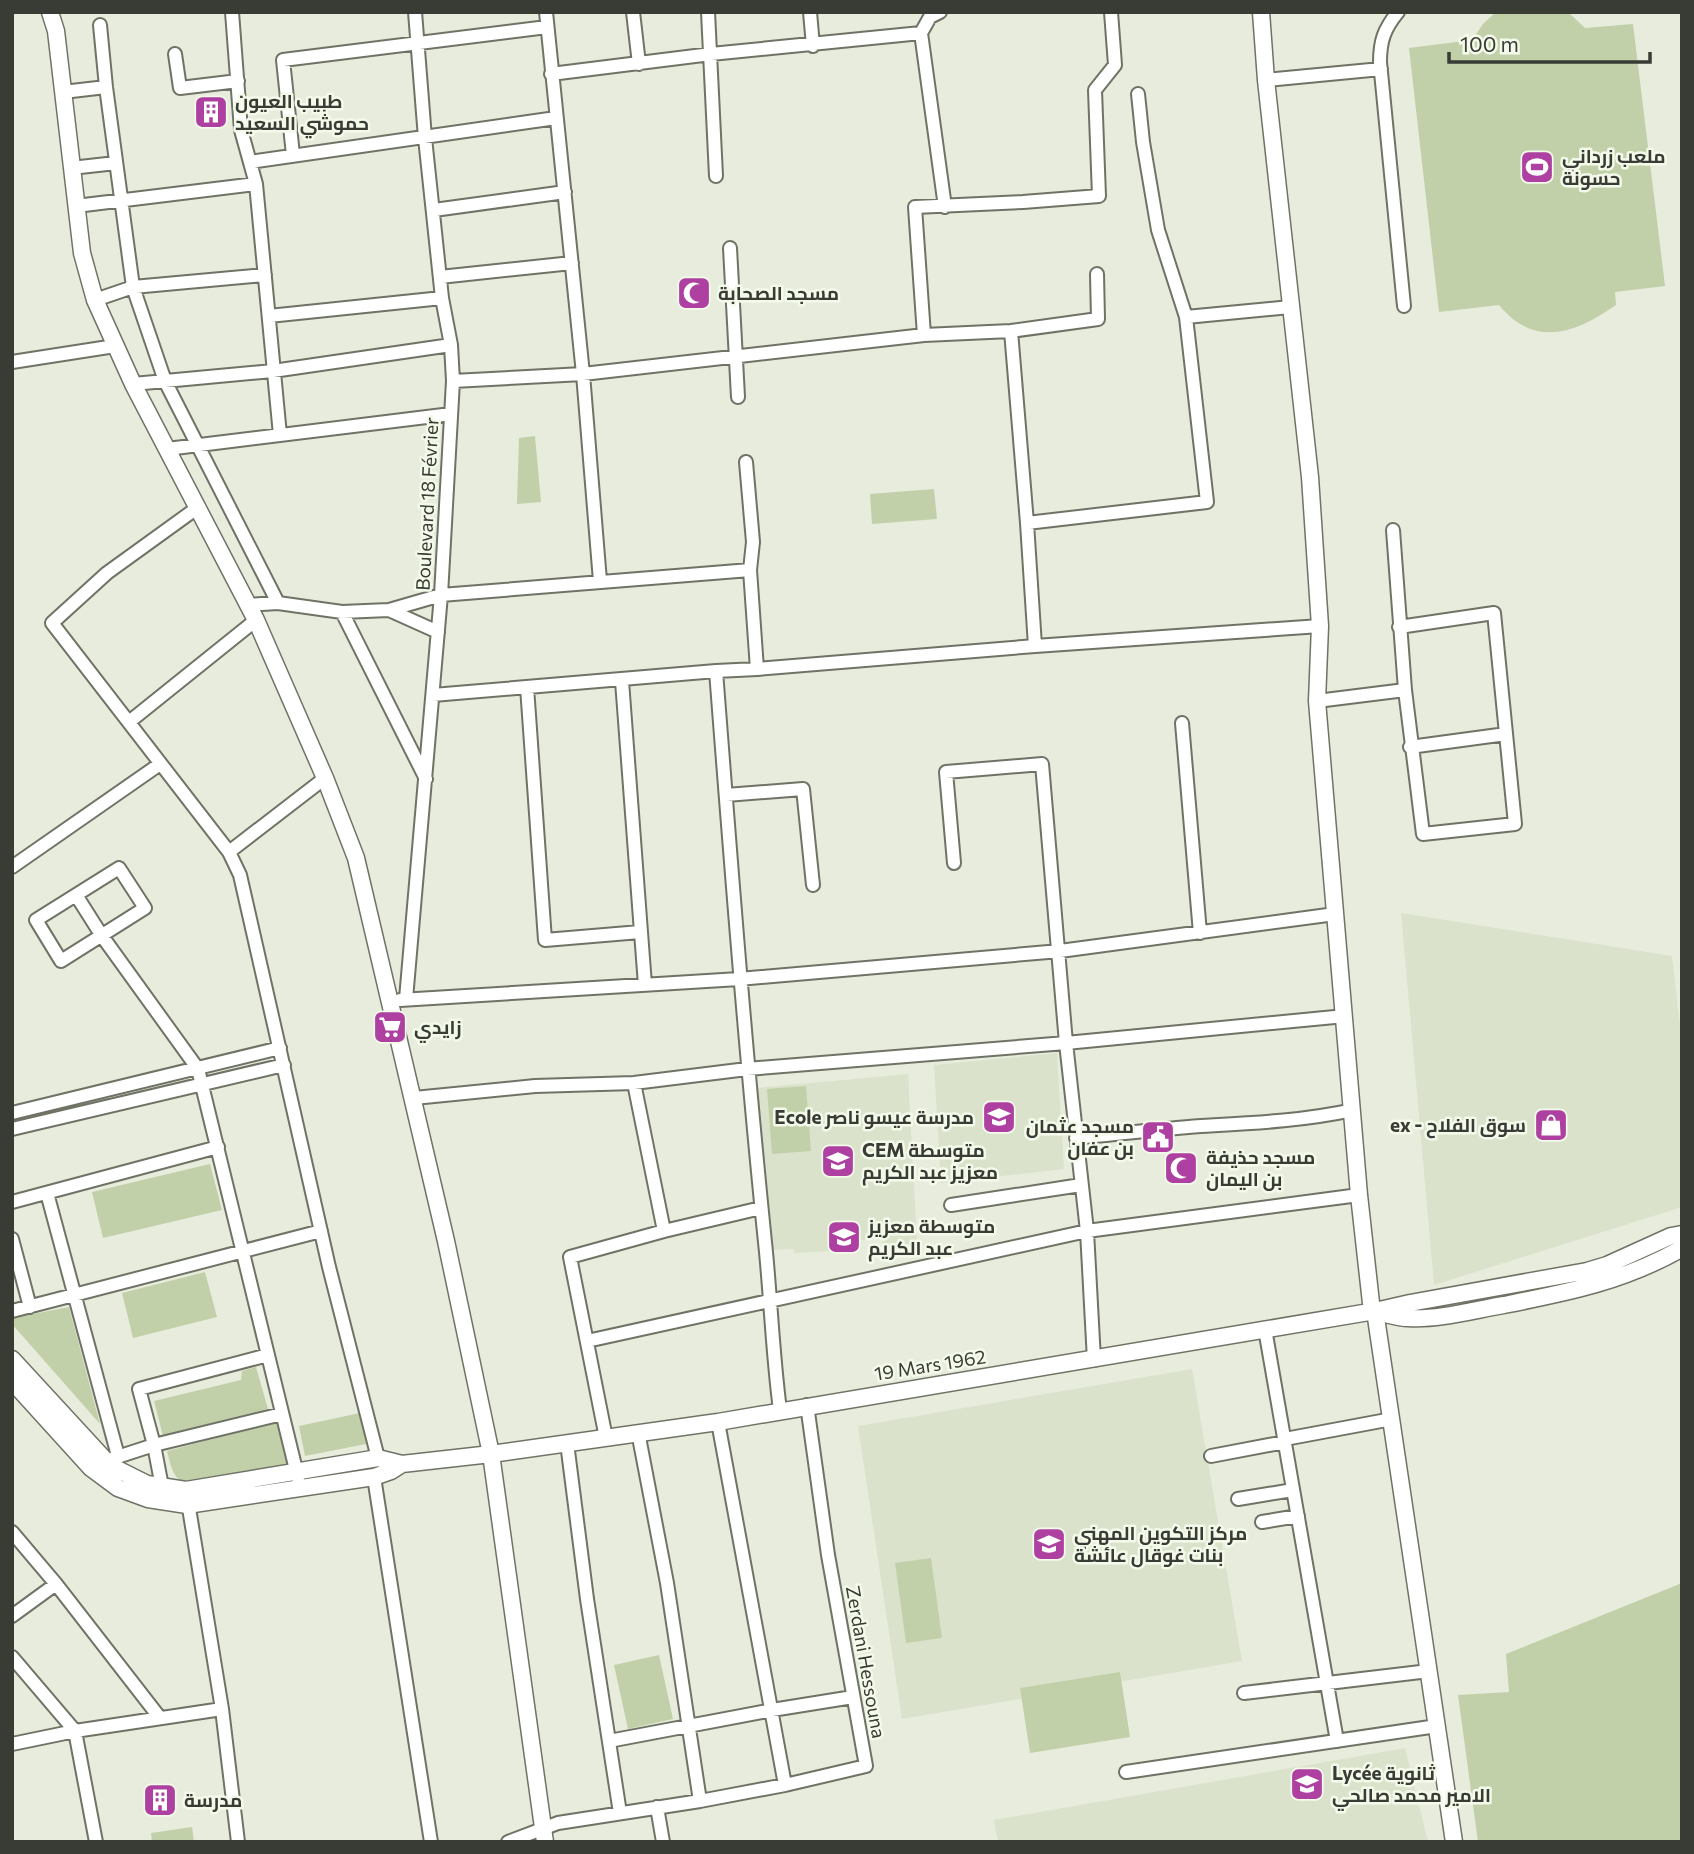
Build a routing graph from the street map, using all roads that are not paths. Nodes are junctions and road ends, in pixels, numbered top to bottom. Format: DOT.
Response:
graph roads {
  1 [pos="50,12"];
  2 [pos="58,12"];
  3 [pos="232,12"];
  4 [pos="415,12"];
  5 [pos="546,12"];
  6 [pos="634,12"];
  7 [pos="708,12"];
  8 [pos="810,12"];
  9 [pos="940,12"];
  10 [pos="1111,12"];
  11 [pos="1261,12"];
  12 [pos="1398,12"];
  13 [pos="100,25"];
  14 [pos="547,27"];
  15 [pos="56,32"];
  16 [pos="921,33"];
  17 [pos="419,44"];
  18 [pos="813,46"];
  19 [pos="175,54"];
  20 [pos="711,54"];
  21 [pos="639,64"];
  22 [pos="1381,69"];
  23 [pos="551,74"];
  24 [pos="1266,80"];
  25 [pos="238,81"];
  26 [pos="106,87"];
  27 [pos="63,92"];
  28 [pos="1138,94"];
  29 [pos="556,118"];
  30 [pos="425,138"];
  31 [pos="293,155"];
  32 [pos="250,162"];
  33 [pos="116,163"];
  34 [pos="71,168"];
  35 [pos="716,176"];
  36 [pos="256,184"];
  37 [pos="565,192"];
  38 [pos="121,202"];
  39 [pos="76,206"];
  40 [pos="944,206"];
  41 [pos="434,210"];
  42 [pos="730,248"];
  43 [pos="572,263"];
  44 [pos="1097,274"];
  45 [pos="265,275"];
  46 [pos="440,277"];
  47 [pos="133,287"];
  48 [pos="442,298"];
  49 [pos="94,300"];
  50 [pos="1404,306"];
  51 [pos="1290,307"];
  52 [pos="270,316"];
  53 [pos="1186,317"];
  54 [pos="1011,331"];
  55 [pos="924,335"];
  56 [pos="451,345"];
  57 [pos="115,346"];
  58 [pos="737,358"];
  59 [pos="12,362"];
  60 [pos="273,371"];
  61 [pos="583,374"];
  62 [pos="165,381"];
  63 [pos="453,382"];
  64 [pos="133,384"];
  65 [pos="738,397"];
  66 [pos="451,414"];
  67 [pos="280,435"];
  68 [pos="196,445"];
  69 [pos="167,449"];
  70 [pos="746,462"];
  71 [pos="197,508"];
  72 [pos="1027,523"];
  73 [pos="1392,530"];
  74 [pos="750,570"];
  75 [pos="600,581"];
  76 [pos="441,594"];
  77 [pos="278,603"];
  78 [pos="389,610"];
  79 [pos="252,612"];
  80 [pos="342,612"];
  81 [pos="1320,626"];
  82 [pos="1399,627"];
  83 [pos="438,632"];
  84 [pos="1035,646"];
  85 [pos="757,669"];
  86 [pos="716,671"];
  87 [pos="622,681"];
  88 [pos="527,687"];
  89 [pos="1405,690"];
  90 [pos="433,695"];
  91 [pos="1317,701"];
  92 [pos="129,722"];
  93 [pos="1182,723"];
  94 [pos="1506,734"];
  95 [pos="1410,747"];
  96 [pos="160,764"];
  97 [pos="324,778"];
  98 [pos="426,780"];
  99 [pos="726,795"];
  100 [pos="229,852"];
  101 [pos="954,863"];
  102 [pos="12,867"];
  103 [pos="813,885"];
  104 [pos="76,895"];
  105 [pos="1335,914"];
  106 [pos="639,932"];
  107 [pos="1200,933"];
  108 [pos="102,936"];
  109 [pos="1060,951"];
  110 [pos="739,979"];
  111 [pos="645,985"];
  112 [pos="398,1001"];
  113 [pos="1345,1016"];
  114 [pos="1066,1043"];
  115 [pos="280,1048"];
  116 [pos="284,1065"];
  117 [pos="198,1069"];
  118 [pos="747,1069"];
  119 [pos="634,1083"];
  120 [pos="202,1084"];
  121 [pos="414,1098"];
  122 [pos="1353,1110"];
  123 [pos="12,1113"];
  124 [pos="12,1129"];
  125 [pos="1076,1138"];
  126 [pos="218,1147"];
  127 [pos="1081,1185"];
  128 [pos="47,1193"];
  129 [pos="1359,1195"];
  130 [pos="12,1202"];
  131 [pos="951,1205"];
  132 [pos="761,1208"];
  133 [pos="321,1231"];
  134 [pos="664,1231"];
  135 [pos="1087,1231"];
  136 [pos="1682,1234"];
  137 [pos="12,1239"];
  138 [pos="1682,1246"];
  139 [pos="243,1252"];
  140 [pos="76,1295"];
  141 [pos="771,1301"];
  142 [pos="30,1307"];
  143 [pos="12,1311"];
  144 [pos="1373,1312"];
  145 [pos="1265,1329"];
  146 [pos="587,1340"];
  147 [pos="268,1355"];
  148 [pos="12,1359"];
  149 [pos="1094,1360"];
  150 [pos="12,1381"];
  151 [pos="807,1405"];
  152 [pos="780,1410"];
  153 [pos="282,1414"];
  154 [pos="1391,1419"];
  155 [pos="718,1422"];
  156 [pos="638,1432"];
  157 [pos="606,1438"];
  158 [pos="1285,1441"];
  159 [pos="567,1443"];
  160 [pos="154,1445"];
  161 [pos="491,1454"];
  162 [pos="1211,1456"];
  163 [pos="377,1458"];
  164 [pos="105,1462"];
  165 [pos="402,1464"];
  166 [pos="374,1477"];
  167 [pos="298,1481"];
  168 [pos="1293,1490"];
  169 [pos="164,1495"];
  170 [pos="187,1497"];
  171 [pos="1238,1499"];
  172 [pos="1298,1516"];
  173 [pos="1262,1522"];
  174 [pos="12,1532"];
  175 [pos="56,1584"];
  176 [pos="12,1616"];
  177 [pos="12,1657"];
  178 [pos="1429,1671"];
  179 [pos="1327,1683"];
  180 [pos="1244,1693"];
  181 [pos="853,1697"];
  182 [pos="222,1709"];
  183 [pos="772,1710"];
  184 [pos="160,1718"];
  185 [pos="688,1726"];
  186 [pos="1437,1726"];
  187 [pos="75,1731"];
  188 [pos="610,1741"];
  189 [pos="1337,1741"];
  190 [pos="12,1744"];
  191 [pos="1126,1772"];
  192 [pos="785,1785"];
  193 [pos="700,1801"];
  194 [pos="657,1807"];
  195 [pos="620,1813"];
  196 [pos="543,1835"];
  197 [pos="96,1842"];
  198 [pos="238,1842"];
  199 [pos="430,1842"];
  200 [pos="508,1842"];
  201 [pos="663,1842"];
  202 [pos="1454,1842"];
  1 -- 15 [label="street"];
  2 -- 15 [label="street"];
  3 -- 25 [label="street"];
  4 -- 17 [label="street, Boulevard 18 Février"];
  5 -- 14 [label="street"];
  6 -- 21 [label="street"];
  7 -- 20 [label="street"];
  8 -- 18 [label="street"];
  9 -- 16 [label="street"];
  10 -- 40 [label="street"];
  11 -- 24 [label="street"];
  12 -- 22 [label="street"];
  13 -- 26 [label="street"];
  14 -- 17 [label="street"];
  14 -- 23 [label="street"];
  15 -- 27 [label="street"];
  16 -- 18 [label="street"];
  16 -- 40 [label="street"];
  17 -- 30 [label="street, Boulevard 18 Février"];
  17 -- 31 [label="street"];
  18 -- 20 [label="street"];
  19 -- 25 [label="street"];
  20 -- 21 [label="street"];
  20 -- 35 [label="street"];
  21 -- 23 [label="street"];
  22 -- 24 [label="street"];
  22 -- 50 [label="street"];
  23 -- 29 [label="street"];
  24 -- 51 [label="street"];
  25 -- 32 [label="street"];
  26 -- 27 [label="street"];
  26 -- 33 [label="street"];
  27 -- 34 [label="street"];
  28 -- 53 [label="street"];
  29 -- 30 [label="street"];
  29 -- 37 [label="street"];
  30 -- 31 [label="street"];
  30 -- 41 [label="street, Boulevard 18 Février"];
  31 -- 32 [label="street"];
  32 -- 36 [label="street"];
  33 -- 34 [label="street"];
  33 -- 38 [label="street"];
  34 -- 39 [label="street"];
  36 -- 38 [label="street"];
  36 -- 45 [label="street"];
  37 -- 41 [label="street"];
  37 -- 43 [label="street"];
  38 -- 39 [label="street"];
  38 -- 47 [label="street"];
  39 -- 49 [label="street"];
  40 -- 55 [label="street"];
  41 -- 46 [label="street, Boulevard 18 Février"];
  42 -- 58 [label="street"];
  43 -- 46 [label="street"];
  43 -- 61 [label="street"];
  44 -- 54 [label="street"];
  45 -- 47 [label="street"];
  45 -- 52 [label="street"];
  46 -- 48 [label="street, Boulevard 18 Février"];
  47 -- 49 [label="street"];
  47 -- 62 [label="street"];
  48 -- 52 [label="street"];
  48 -- 56 [label="street, Boulevard 18 Février"];
  49 -- 57 [label="street"];
  51 -- 53 [label="street"];
  51 -- 81 [label="street"];
  52 -- 60 [label="street"];
  53 -- 72 [label="street"];
  54 -- 55 [label="street"];
  54 -- 72 [label="street"];
  55 -- 58 [label="street"];
  56 -- 60 [label="street"];
  56 -- 63 [label="street, Boulevard 18 Février"];
  57 -- 59 [label="street"];
  57 -- 64 [label="street"];
  58 -- 61 [label="street"];
  58 -- 65 [label="street"];
  60 -- 62 [label="street"];
  60 -- 67 [label="street"];
  61 -- 63 [label="street"];
  61 -- 75 [label="street"];
  62 -- 64 [label="street"];
  62 -- 68 [label="street"];
  63 -- 66 [label="street, Boulevard 18 Février"];
  64 -- 69 [label="street"];
  66 -- 67 [label="street"];
  66 -- 76 [label="street, Boulevard 18 Février"];
  67 -- 68 [label="street"];
  68 -- 69 [label="street"];
  68 -- 77 [label="street"];
  69 -- 71 [label="street"];
  70 -- 74 [label="street"];
  71 -- 79 [label="street"];
  71 -- 92 [label="street"];
  72 -- 84 [label="street"];
  73 -- 82 [label="street"];
  74 -- 75 [label="street"];
  74 -- 85 [label="street"];
  75 -- 76 [label="street"];
  76 -- 78 [label="street"];
  76 -- 83 [label="street, Boulevard 18 Février"];
  77 -- 79 [label="street"];
  77 -- 80 [label="street"];
  78 -- 80 [label="street"];
  78 -- 83 [label="street"];
  79 -- 92 [label="street"];
  79 -- 97 [label="street"];
  80 -- 98 [label="street"];
  81 -- 84 [label="street"];
  81 -- 91 [label="street"];
  82 -- 89 [label="street"];
  82 -- 94 [label="street"];
  83 -- 90 [label="street, Boulevard 18 Février"];
  84 -- 85 [label="street"];
  85 -- 86 [label="street"];
  86 -- 87 [label="street"];
  86 -- 99 [label="street"];
  87 -- 88 [label="street"];
  87 -- 106 [label="street"];
  88 -- 90 [label="street"];
  88 -- 106 [label="street"];
  89 -- 91 [label="street"];
  89 -- 95 [label="street"];
  90 -- 98 [label="street, Boulevard 18 Février"];
  91 -- 105 [label="street"];
  92 -- 96 [label="street"];
  93 -- 107 [label="street"];
  94 -- 95 [label="street"];
  94 -- 95 [label="street"];
  96 -- 100 [label="street"];
  96 -- 102 [label="street"];
  97 -- 100 [label="street"];
  97 -- 112 [label="street"];
  98 -- 112 [label="street, Boulevard 18 Février"];
  99 -- 103 [label="street"];
  99 -- 110 [label="street"];
  100 -- 115 [label="street"];
  101 -- 109 [label="street"];
  104 -- 108 [label="street"];
  104 -- 108 [label="street"];
  104 -- 108 [label="street"];
  105 -- 107 [label="street"];
  105 -- 113 [label="street"];
  106 -- 111 [label="street"];
  107 -- 109 [label="street"];
  108 -- 117 [label="street"];
  109 -- 110 [label="street"];
  109 -- 114 [label="street"];
  110 -- 111 [label="street"];
  110 -- 118 [label="street"];
  111 -- 112 [label="street"];
  112 -- 121 [label="street"];
  113 -- 114 [label="street"];
  113 -- 122 [label="street"];
  114 -- 118 [label="street"];
  114 -- 125 [label="street"];
  115 -- 116 [label="street"];
  115 -- 117 [label="street"];
  116 -- 120 [label="street"];
  116 -- 133 [label="street"];
  117 -- 120 [label="street"];
  117 -- 123 [label="street"];
  118 -- 119 [label="street"];
  118 -- 132 [label="street"];
  119 -- 121 [label="street"];
  119 -- 134 [label="street"];
  120 -- 124 [label="street"];
  120 -- 126 [label="street"];
  121 -- 161 [label="street"];
  122 -- 125 [label="street"];
  122 -- 129 [label="street"];
  125 -- 127 [label="street"];
  126 -- 128 [label="street"];
  126 -- 139 [label="street"];
  127 -- 131 [label="street"];
  127 -- 135 [label="street"];
  128 -- 130 [label="street"];
  128 -- 140 [label="street"];
  129 -- 135 [label="street"];
  129 -- 144 [label="street"];
  132 -- 134 [label="street"];
  132 -- 141 [label="street"];
  133 -- 139 [label="street"];
  133 -- 163 [label="street"];
  134 -- 146 [label="street"];
  135 -- 141 [label="street"];
  135 -- 149 [label="street"];
  136 -- 144 [label="street, 19 Mars 1962"];
  137 -- 142 [label="street"];
  138 -- 144 [label="street"];
  139 -- 140 [label="street"];
  139 -- 147 [label="street"];
  140 -- 142 [label="street"];
  140 -- 164 [label="street"];
  141 -- 146 [label="street"];
  141 -- 152 [label="street"];
  142 -- 143 [label="street"];
  144 -- 145 [label="street, 19 Mars 1962"];
  144 -- 154 [label="street"];
  145 -- 149 [label="street, 19 Mars 1962"];
  145 -- 158 [label="street"];
  146 -- 157 [label="street"];
  147 -- 153 [label="street"];
  147 -- 160 [label="street"];
  148 -- 164 [label="street"];
  149 -- 151 [label="street, 19 Mars 1962"];
  150 -- 164 [label="street"];
  151 -- 152 [label="street, 19 Mars 1962"];
  151 -- 181 [label="street, Zerdani Hessouna"];
  152 -- 155 [label="street, 19 Mars 1962"];
  153 -- 160 [label="street"];
  153 -- 167 [label="street"];
  154 -- 158 [label="street"];
  154 -- 178 [label="street"];
  155 -- 156 [label="street, 19 Mars 1962"];
  155 -- 183 [label="street"];
  156 -- 157 [label="street, 19 Mars 1962"];
  156 -- 185 [label="street"];
  157 -- 159 [label="street, 19 Mars 1962"];
  158 -- 162 [label="street"];
  158 -- 168 [label="street"];
  159 -- 161 [label="street, 19 Mars 1962"];
  159 -- 188 [label="street"];
  160 -- 164 [label="street"];
  160 -- 169 [label="street"];
  161 -- 165 [label="street, 19 Mars 1962"];
  161 -- 196 [label="street"];
  163 -- 165 [label="street"];
  163 -- 167 [label="street"];
  164 -- 169 [label="street"];
  165 -- 166 [label="street"];
  166 -- 167 [label="street"];
  166 -- 199 [label="street"];
  167 -- 170 [label="street"];
  168 -- 171 [label="street"];
  168 -- 172 [label="street"];
  169 -- 170 [label="street"];
  170 -- 182 [label="street"];
  172 -- 173 [label="street"];
  172 -- 179 [label="street"];
  174 -- 175 [label="street"];
  175 -- 176 [label="street"];
  175 -- 184 [label="street"];
  177 -- 187 [label="street"];
  178 -- 179 [label="street"];
  178 -- 186 [label="street"];
  179 -- 180 [label="street"];
  179 -- 189 [label="street"];
  181 -- 183 [label="street"];
  181 -- 192 [label="street, Zerdani Hessouna"];
  182 -- 184 [label="street"];
  182 -- 198 [label="street"];
  183 -- 185 [label="street"];
  183 -- 192 [label="street"];
  184 -- 187 [label="street"];
  185 -- 188 [label="street"];
  185 -- 193 [label="street"];
  186 -- 189 [label="street"];
  186 -- 202 [label="street"];
  187 -- 190 [label="street"];
  187 -- 197 [label="street"];
  188 -- 195 [label="street"];
  189 -- 191 [label="street"];
  192 -- 193 [label="street, Zerdani Hessouna"];
  193 -- 194 [label="street, Zerdani Hessouna"];
  194 -- 195 [label="street, Zerdani Hessouna"];
  194 -- 201 [label="street"];
  195 -- 196 [label="street, Zerdani Hessouna"];
  196 -- 200 [label="street, Zerdani Hessouna"];
}
